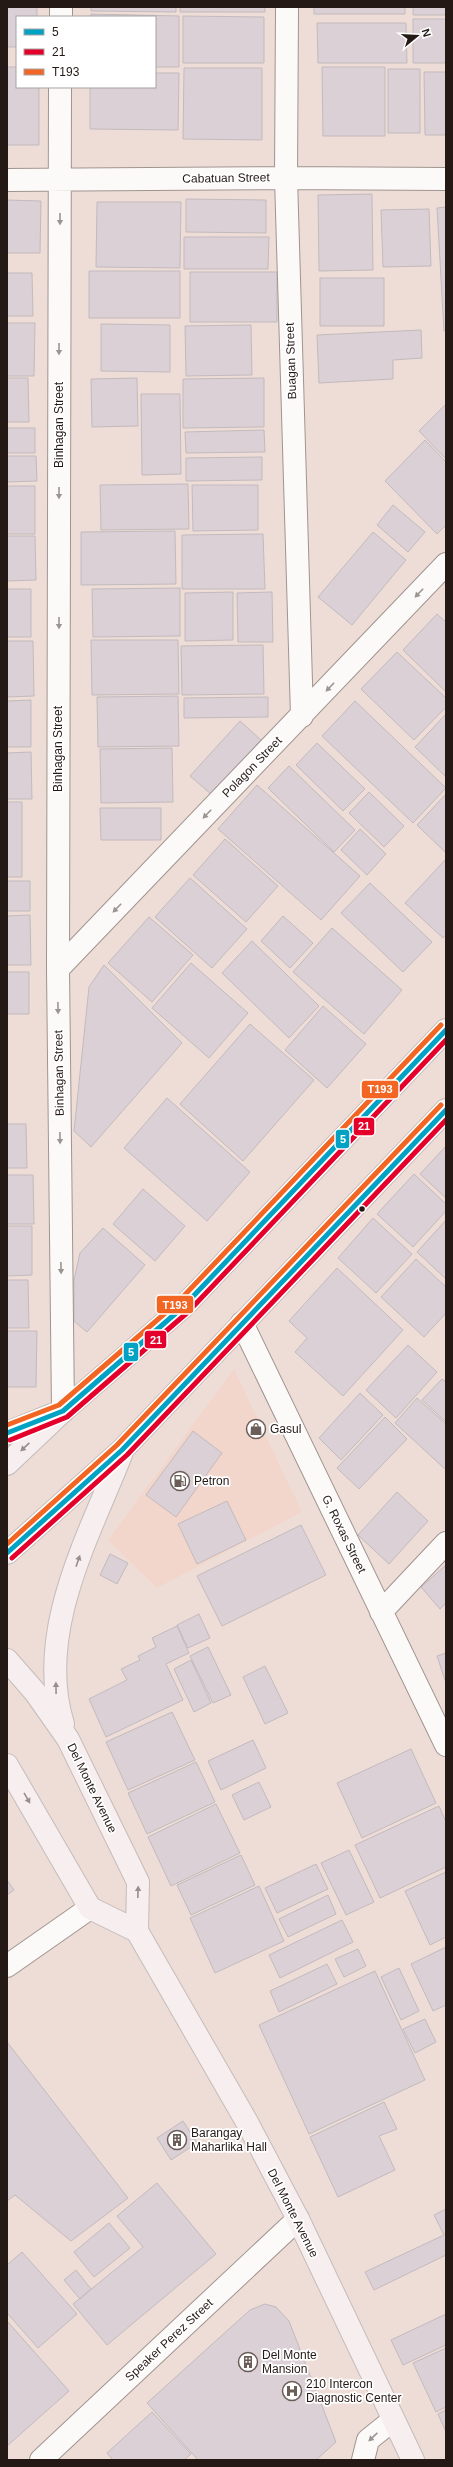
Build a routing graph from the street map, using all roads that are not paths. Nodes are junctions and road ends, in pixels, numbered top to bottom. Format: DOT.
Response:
graph roads {
  1 [pos="287,7"];
  2 [pos="60,88"];
  3 [pos="286,178"];
  4 [pos="446,179"];
  5 [pos="7,180"];
  6 [pos="60,180"];
  7 [pos="446,564"];
  8 [pos="302,716"];
  9 [pos="58,969"];
  10 [pos="446,1030"];
  11 [pos="446,1110"];
  12 [pos="242,1323"];
  13 [pos="63,1411"];
  14 [pos="7,1433"];
  15 [pos="122,1450"];
  16 [pos="7,1464"];
  17 [pos="446,1543"];
  18 [pos="7,1553"];
  19 [pos="381,1612"];
  20 [pos="7,1660"];
  21 [pos="68,1739"];
  22 [pos="446,1745"];
  23 [pos="7,1765"];
  24 [pos="90,1908"];
  25 [pos="136,1931"];
  26 [pos="7,1966"];
  27 [pos="298,2219"];
  28 [pos="393,2420"];
  29 [pos="41,2460"];
  30 [pos="363,2460"];
  31 [pos="413,2460"];
  1 -- 3 [label="street, Buagan Street"];
  2 -- 6 [label="street, Binhagan Street"];
  3 -- 4 [label="street, Cabatuan Street"];
  3 -- 6 [label="street, Cabatuan Street"];
  3 -- 8 [label="street, Buagan Street"];
  5 -- 6 [label="street, Cabatuan Street"];
  6 -- 9 [label="street, Binhagan Street, one-way"];
  7 -- 8 [label="street, Polagon Street, one-way"];
  8 -- 9 [label="street, Polagon Street, one-way"];
  9 -- 13 [label="street, Binhagan Street, one-way"];
  10 -- 13 [label="main road"];
  11 -- 12 [label="main road"];
  12 -- 15 [label="main road"];
  12 -- 19 [label="street, G. Roxas Street"];
  13 -- 14 [label="main road"];
  13 -- 16 [label="main road, one-way"];
  15 -- 18 [label="main road"];
  21 -- 15 [label="main road, one-way"];
  17 -- 19 [label="street"];
  19 -- 22 [label="street, G. Roxas Street"];
  20 -- 21 [label="main road, Del Monte Avenue"];
  25 -- 21 [label="main road, Del Monte Avenue, one-way"];
  23 -- 24 [label="main road, one-way"];
  24 -- 25 [label="main road"];
  24 -- 26 [label="street"];
  25 -- 27 [label="main road, Del Monte Avenue"];
  27 -- 28 [label="main road, Del Monte Avenue"];
  27 -- 29 [label="street, Speaker Perez Street"];
  28 -- 30 [label="street, one-way"];
  28 -- 31 [label="main road, Del Monte Avenue"];
}
